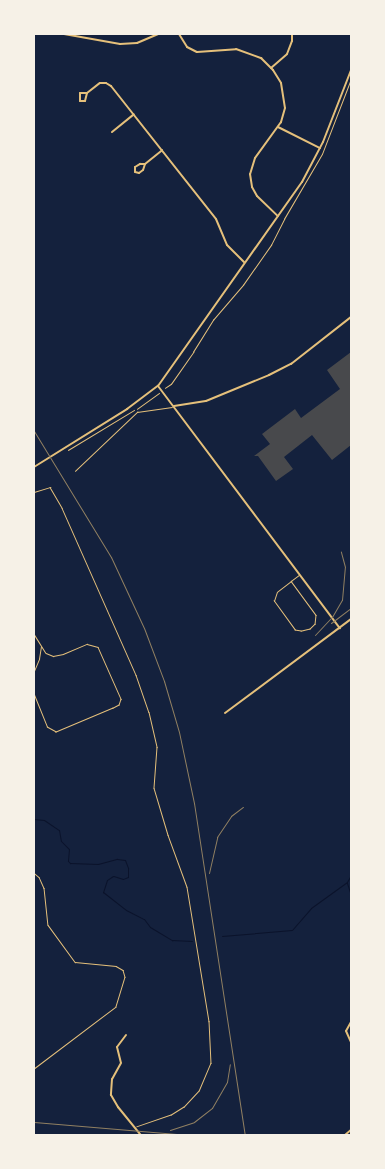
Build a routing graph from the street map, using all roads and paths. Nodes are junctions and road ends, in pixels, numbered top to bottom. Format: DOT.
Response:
graph roads {
  1 [pos="64,34"];
  2 [pos="158,34"];
  3 [pos="179,34"];
  4 [pos="292,34"];
  5 [pos="271,68"];
  6 [pos="351,70"];
  7 [pos="87,93"];
  8 [pos="134,114"];
  9 [pos="278,127"];
  10 [pos="112,132"];
  11 [pos="320,148"];
  12 [pos="162,150"];
  13 [pos="145,164"];
  14 [pos="278,216"];
  15 [pos="265,253"];
  16 [pos="244,262"];
  17 [pos="248,276"];
  18 [pos="351,317"];
  19 [pos="158,386"];
  20 [pos="174,406"];
  21 [pos="34,467"];
  22 [pos="75,471"];
  23 [pos="34,492"];
  24 [pos="300,574"];
  25 [pos="291,581"];
  26 [pos="351,619"];
  27 [pos="340,628"];
  28 [pos="34,634"];
  29 [pos="41,646"];
  30 [pos="34,671"];
  31 [pos="34,694"];
  32 [pos="226,713"];
  33 [pos="34,873"];
  34 [pos="351,1022"];
  35 [pos="126,1035"];
  36 [pos="351,1042"];
  37 [pos="34,1068"];
  38 [pos="136,1129"];
  39 [pos="351,1130"];
  40 [pos="140,1135"];
  41 [pos="346,1135"];
  1 -- 2 [label="street"];
  3 -- 5 [label="street"];
  4 -- 5 [label="street"];
  5 -- 9 [label="street"];
  6 -- 11 [label="street"];
  7 -- 8 [label="street"];
  8 -- 10 [label="street"];
  8 -- 12 [label="street"];
  9 -- 11 [label="street"];
  9 -- 14 [label="street"];
  11 -- 14 [label="street"];
  12 -- 13 [label="street"];
  12 -- 16 [label="street"];
  13 -- 13 [label="street"];
  14 -- 16 [label="street"];
  15 -- 17 [label="path"];
  16 -- 19 [label="street"];
  18 -- 20 [label="street"];
  19 -- 20 [label="street"];
  19 -- 21 [label="street"];
  20 -- 22 [label="lane"];
  20 -- 24 [label="street"];
  23 -- 38 [label="lane"];
  24 -- 25 [label="lane"];
  24 -- 27 [label="street"];
  25 -- 25 [label="lane"];
  26 -- 27 [label="street"];
  27 -- 32 [label="street"];
  28 -- 29 [label="lane"];
  29 -- 30 [label="lane"];
  29 -- 31 [label="lane"];
  33 -- 37 [label="path"];
  34 -- 36 [label="street"];
  35 -- 38 [label="street"];
  38 -- 40 [label="street"];
  39 -- 41 [label="street"];
}
